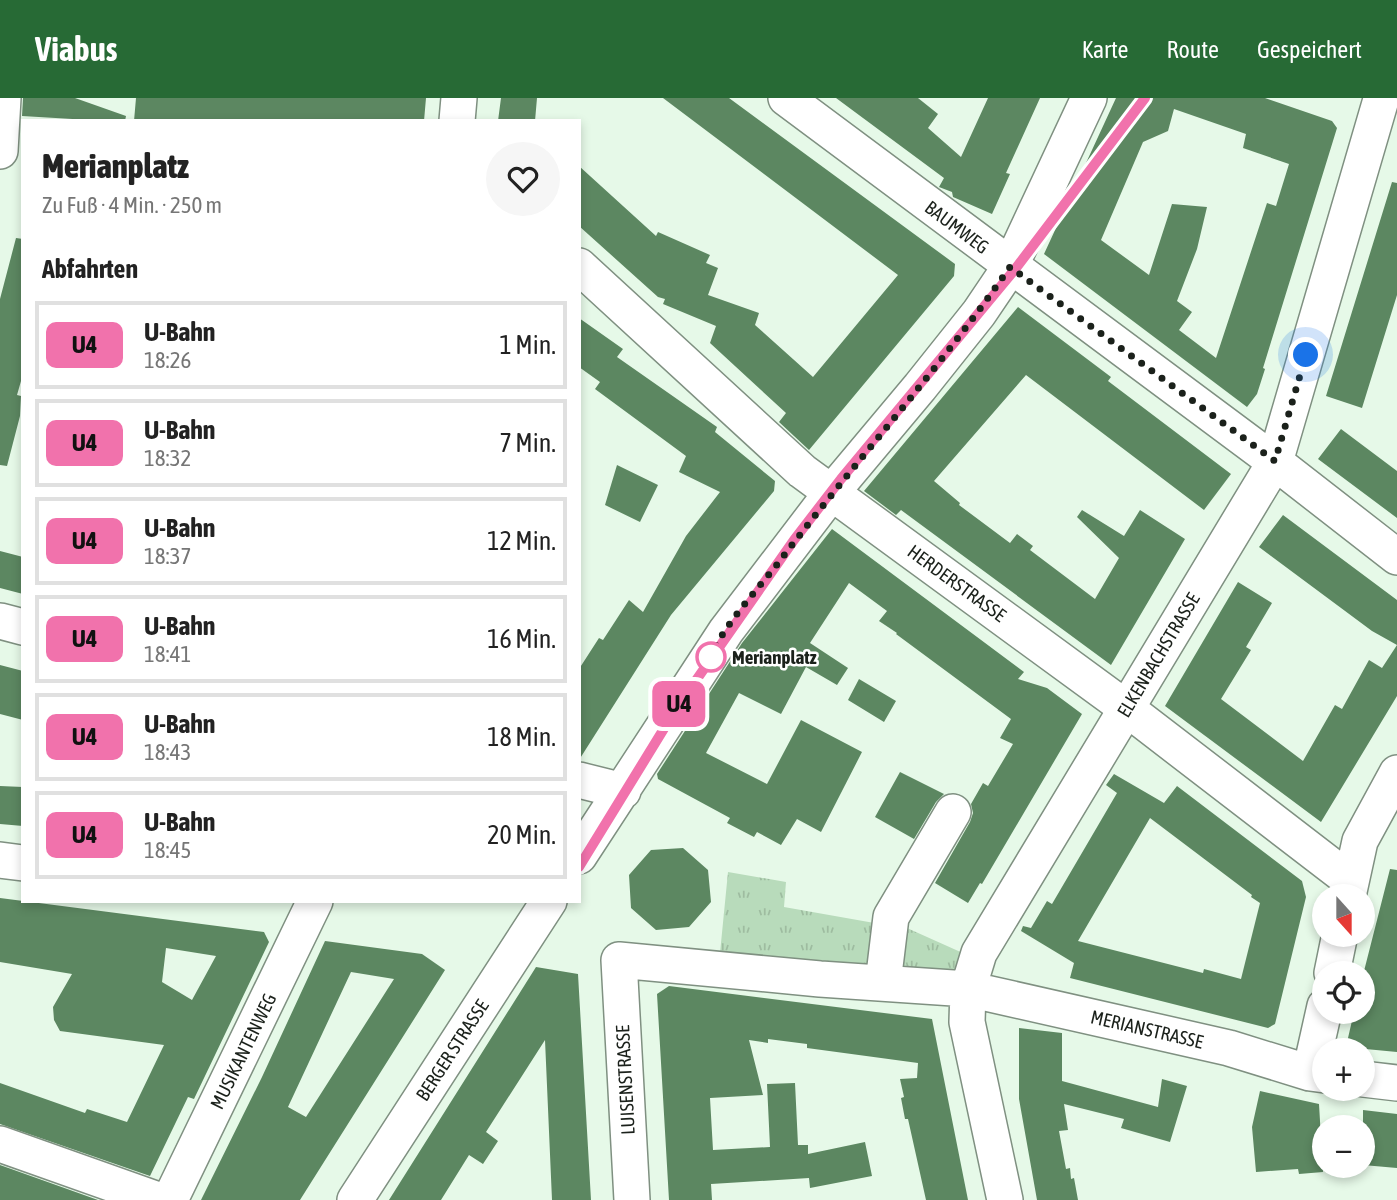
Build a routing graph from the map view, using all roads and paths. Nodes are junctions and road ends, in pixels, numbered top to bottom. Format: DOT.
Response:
graph roads {
  1 [pos="3,98"];
  2 [pos="460,98"];
  3 [pos="786,98"];
  4 [pos="1089,98"];
  5 [pos="1381,102"];
  6 [pos="457,119"];
  7 [pos="1,144"];
  8 [pos="21,145"];
  9 [pos="0,151"];
  10 [pos="1010,267"];
  11 [pos="581,268"];
  12 [pos="1275,461"];
  13 [pos="832,492"];
  14 [pos="1397,557"];
  15 [pos="0,621"];
  16 [pos="21,626"];
  17 [pos="1126,708"];
  18 [pos="1397,773"];
  19 [pos="581,780"];
  20 [pos="623,791"];
  21 [pos="953,812"];
  22 [pos="581,853"];
  23 [pos="0,860"];
  24 [pos="21,863"];
  25 [pos="1345,884"];
  26 [pos="1351,884"];
  27 [pos="314,903"];
  28 [pos="548,903"];
  29 [pos="883,983"];
  30 [pos="968,989"];
  31 [pos="1312,1072"];
  32 [pos="1375,1080"];
  33 [pos="1397,1083"];
  34 [pos="0,1144"];
  35 [pos="158,1200"];
  36 [pos="170,1200"];
  37 [pos="355,1200"];
  38 [pos="632,1200"];
  39 [pos="1005,1200"];
  1 -- 7 [label="street"];
  2 -- 6 [label="street"];
  3 -- 10 [label="street, BAUMWEG"];
  4 -- 10 [label="street"];
  5 -- 12 [label="street, ELKENBACHSTRASSE"];
  7 -- 8 [label="street"];
  7 -- 9 [label="street"];
  10 -- 12 [label="street, BAUMWEG"];
  10 -- 13 [label="street"];
  11 -- 13 [label="street, HERDERSTRASSE"];
  12 -- 14 [label="street, BAUMWEG"];
  12 -- 17 [label="street, ELKENBACHSTRASSE"];
  13 -- 17 [label="street, HERDERSTRASSE"];
  13 -- 20 [label="street"];
  15 -- 16 [label="street"];
  17 -- 25 [label="street, HERDERSTRASSE"];
  17 -- 30 [label="street, ELKENBACHSTRASSE"];
  18 -- 26 [label="street"];
  19 -- 20 [label="street"];
  20 -- 22 [label="street"];
  21 -- 29 [label="street"];
  23 -- 24 [label="street"];
  27 -- 36 [label="street, MUSIKANTENWEG"];
  28 -- 37 [label="street, BERGER STRASSE"];
  29 -- 30 [label="street"];
  29 -- 38 [label="street, LUISENSTRASSE"];
  30 -- 31 [label="street, MERIANSTRASSE"];
  30 -- 39 [label="street, ELKENBACHSTRASSE"];
  32 -- 33 [label="street"];
  34 -- 35 [label="street"];
}
